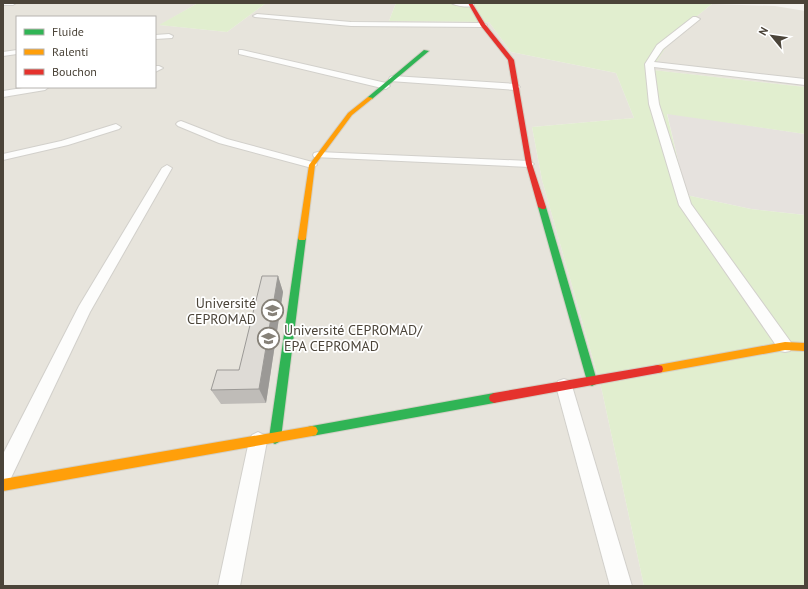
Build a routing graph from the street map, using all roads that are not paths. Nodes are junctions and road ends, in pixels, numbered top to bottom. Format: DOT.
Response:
graph roads {
  1 [pos="3,3"];
  2 [pos="13,3"];
  3 [pos="454,3"];
  4 [pos="471,4"];
  5 [pos="257,16"];
  6 [pos="696,19"];
  7 [pos="483,25"];
  8 [pos="169,36"];
  9 [pos="156,37"];
  10 [pos="426,51"];
  11 [pos="16,52"];
  12 [pos="242,52"];
  13 [pos="3,54"];
  14 [pos="649,64"];
  15 [pos="393,79"];
  16 [pos="805,82"];
  17 [pos="386,86"];
  18 [pos="516,86"];
  19 [pos="39,88"];
  20 [pos="3,94"];
  21 [pos="181,124"];
  22 [pos="116,127"];
  23 [pos="3,157"];
  24 [pos="315,160"];
  25 [pos="529,164"];
  26 [pos="167,168"];
  27 [pos="785,346"];
  28 [pos="805,347"];
  29 [pos="592,382"];
  30 [pos="564,386"];
  31 [pos="267,439"];
  32 [pos="3,473"];
  33 [pos="3,485"];
  34 [pos="229,586"];
  35 [pos="621,586"];
  1 -- 2 [label="street"];
  3 -- 4 [label="street"];
  4 -- 7 [label="street"];
  5 -- 7 [label="street"];
  6 -- 14 [label="street"];
  7 -- 18 [label="street"];
  8 -- 9 [label="street"];
  10 -- 15 [label="street"];
  11 -- 13 [label="street"];
  12 -- 17 [label="street"];
  14 -- 16 [label="street"];
  14 -- 27 [label="street"];
  15 -- 17 [label="street"];
  15 -- 18 [label="street"];
  17 -- 24 [label="street"];
  18 -- 25 [label="street"];
  19 -- 20 [label="street"];
  21 -- 24 [label="street"];
  22 -- 23 [label="street"];
  24 -- 25 [label="street"];
  24 -- 31 [label="street"];
  25 -- 29 [label="street"];
  26 -- 32 [label="street"];
  27 -- 28 [label="street"];
  27 -- 29 [label="street"];
  29 -- 30 [label="street"];
  30 -- 31 [label="street"];
  30 -- 35 [label="street"];
  31 -- 33 [label="street"];
  31 -- 34 [label="street"];
}
